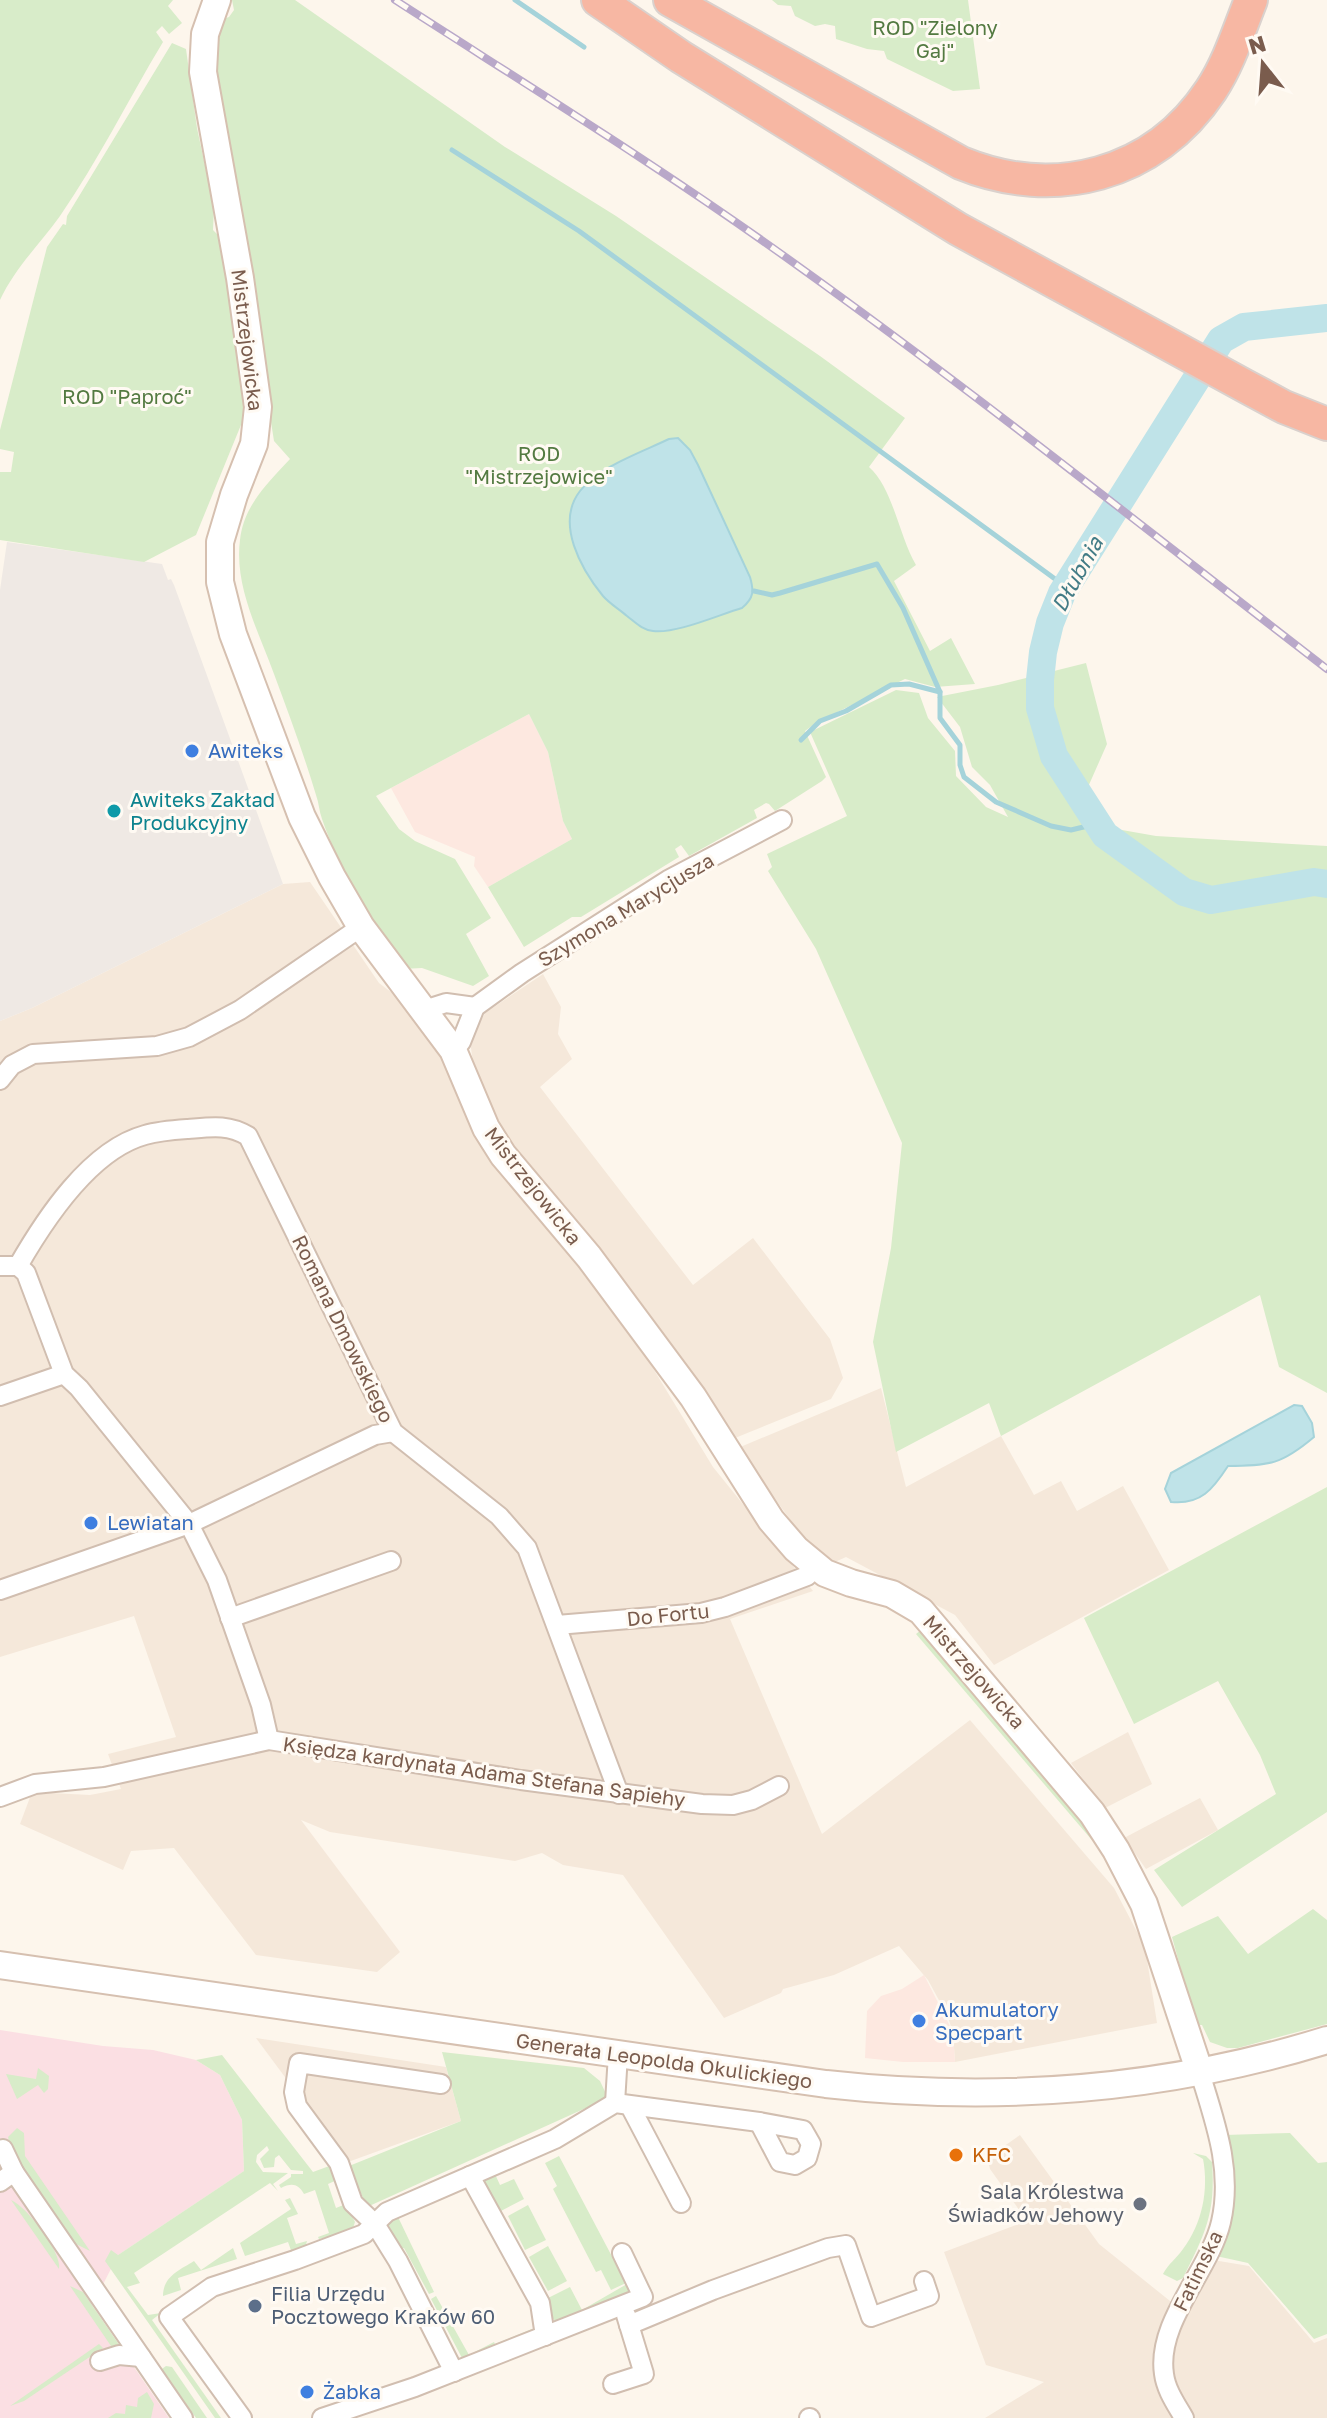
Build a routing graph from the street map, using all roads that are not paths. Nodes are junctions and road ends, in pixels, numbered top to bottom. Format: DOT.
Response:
graph roads {
  1 [pos="217,0"];
  2 [pos="598,0"];
  3 [pos="670,0"];
  4 [pos="1251,0"];
  5 [pos="1327,424"];
  6 [pos="782,820"];
  7 [pos="361,927"];
  8 [pos="475,1007"];
  9 [pos="424,1010"];
  10 [pos="453,1050"];
  11 [pos="0,1080"];
  12 [pos="9,1266"];
  13 [pos="64,1374"];
  14 [pos="0,1396"];
  15 [pos="393,1432"];
  16 [pos="189,1524"];
  17 [pos="391,1561"];
  18 [pos="817,1567"];
  19 [pos="0,1590"];
  20 [pos="230,1618"];
  21 [pos="557,1625"];
  22 [pos="269,1740"];
  23 [pos="779,1786"];
  24 [pos="619,1794"];
  25 [pos="0,1797"];
  26 [pos="0,1965"];
  27 [pos="1327,2040"];
  28 [pos="618,2054"];
  29 [pos="1200,2073"];
  30 [pos="441,2084"];
  31 [pos="622,2105"];
  32 [pos="759,2122"];
  33 [pos="3,2149"];
  34 [pos="470,2176"];
  35 [pos="7,2177"];
  36 [pos="681,2203"];
  37 [pos="375,2224"];
  38 [pos="622,2253"];
  39 [pos="924,2281"];
  40 [pos="622,2305"];
  41 [pos="629,2325"];
  42 [pos="545,2336"];
  43 [pos="141,2357"];
  44 [pos="100,2361"];
  45 [pos="454,2372"];
  46 [pos="613,2384"];
  47 [pos="183,2418"];
  48 [pos="242,2418"];
  49 [pos="322,2418"];
  50 [pos="1184,2418"];
  1 -- 7 [label="street, Mistrzejowicka"];
  2 -- 5 [label="highway"];
  3 -- 4 [label="highway"];
  6 -- 8 [label="street, Szymona Marycjusza"];
  7 -- 9 [label="street, Mistrzejowicka"];
  7 -- 11 [label="street"];
  8 -- 9 [label="street"];
  8 -- 10 [label="street"];
  9 -- 10 [label="street, Mistrzejowicka"];
  10 -- 18 [label="street, Mistrzejowicka"];
  12 -- 13 [label="street"];
  12 -- 15 [label="street, Romana Dmowskiego"];
  13 -- 14 [label="street"];
  13 -- 16 [label="street"];
  15 -- 16 [label="street"];
  15 -- 21 [label="street, Romana Dmowskiego"];
  16 -- 19 [label="street"];
  16 -- 20 [label="street"];
  17 -- 20 [label="street"];
  18 -- 21 [label="street, Do Fortu"];
  18 -- 29 [label="street, Mistrzejowicka"];
  20 -- 22 [label="street"];
  21 -- 24 [label="street, Romana Dmowskiego"];
  22 -- 24 [label="street, Księdza kardynała Adama Stefana Sapiehy"];
  22 -- 25 [label="street, Księdza kardynała Adama Stefana Sapiehy"];
  23 -- 24 [label="street, Księdza kardynała Adama Stefana Sapiehy"];
  26 -- 28 [label="street, Generała Leopolda Okulickiego"];
  27 -- 29 [label="street, Generała Leopolda Okulickiego"];
  28 -- 29 [label="street, Generała Leopolda Okulickiego"];
  28 -- 31 [label="street"];
  29 -- 50 [label="street, Fatimska"];
  30 -- 37 [label="street"];
  31 -- 32 [label="street"];
  31 -- 34 [label="street"];
  31 -- 36 [label="street"];
  33 -- 35 [label="street"];
  34 -- 37 [label="street"];
  34 -- 42 [label="street"];
  35 -- 43 [label="street"];
  37 -- 45 [label="street"];
  37 -- 48 [label="street"];
  38 -- 40 [label="street"];
  39 -- 41 [label="street"];
  40 -- 41 [label="street"];
  40 -- 42 [label="street"];
  41 -- 46 [label="street"];
  42 -- 45 [label="street"];
  43 -- 44 [label="street"];
  43 -- 47 [label="street"];
  45 -- 49 [label="street"];
}
